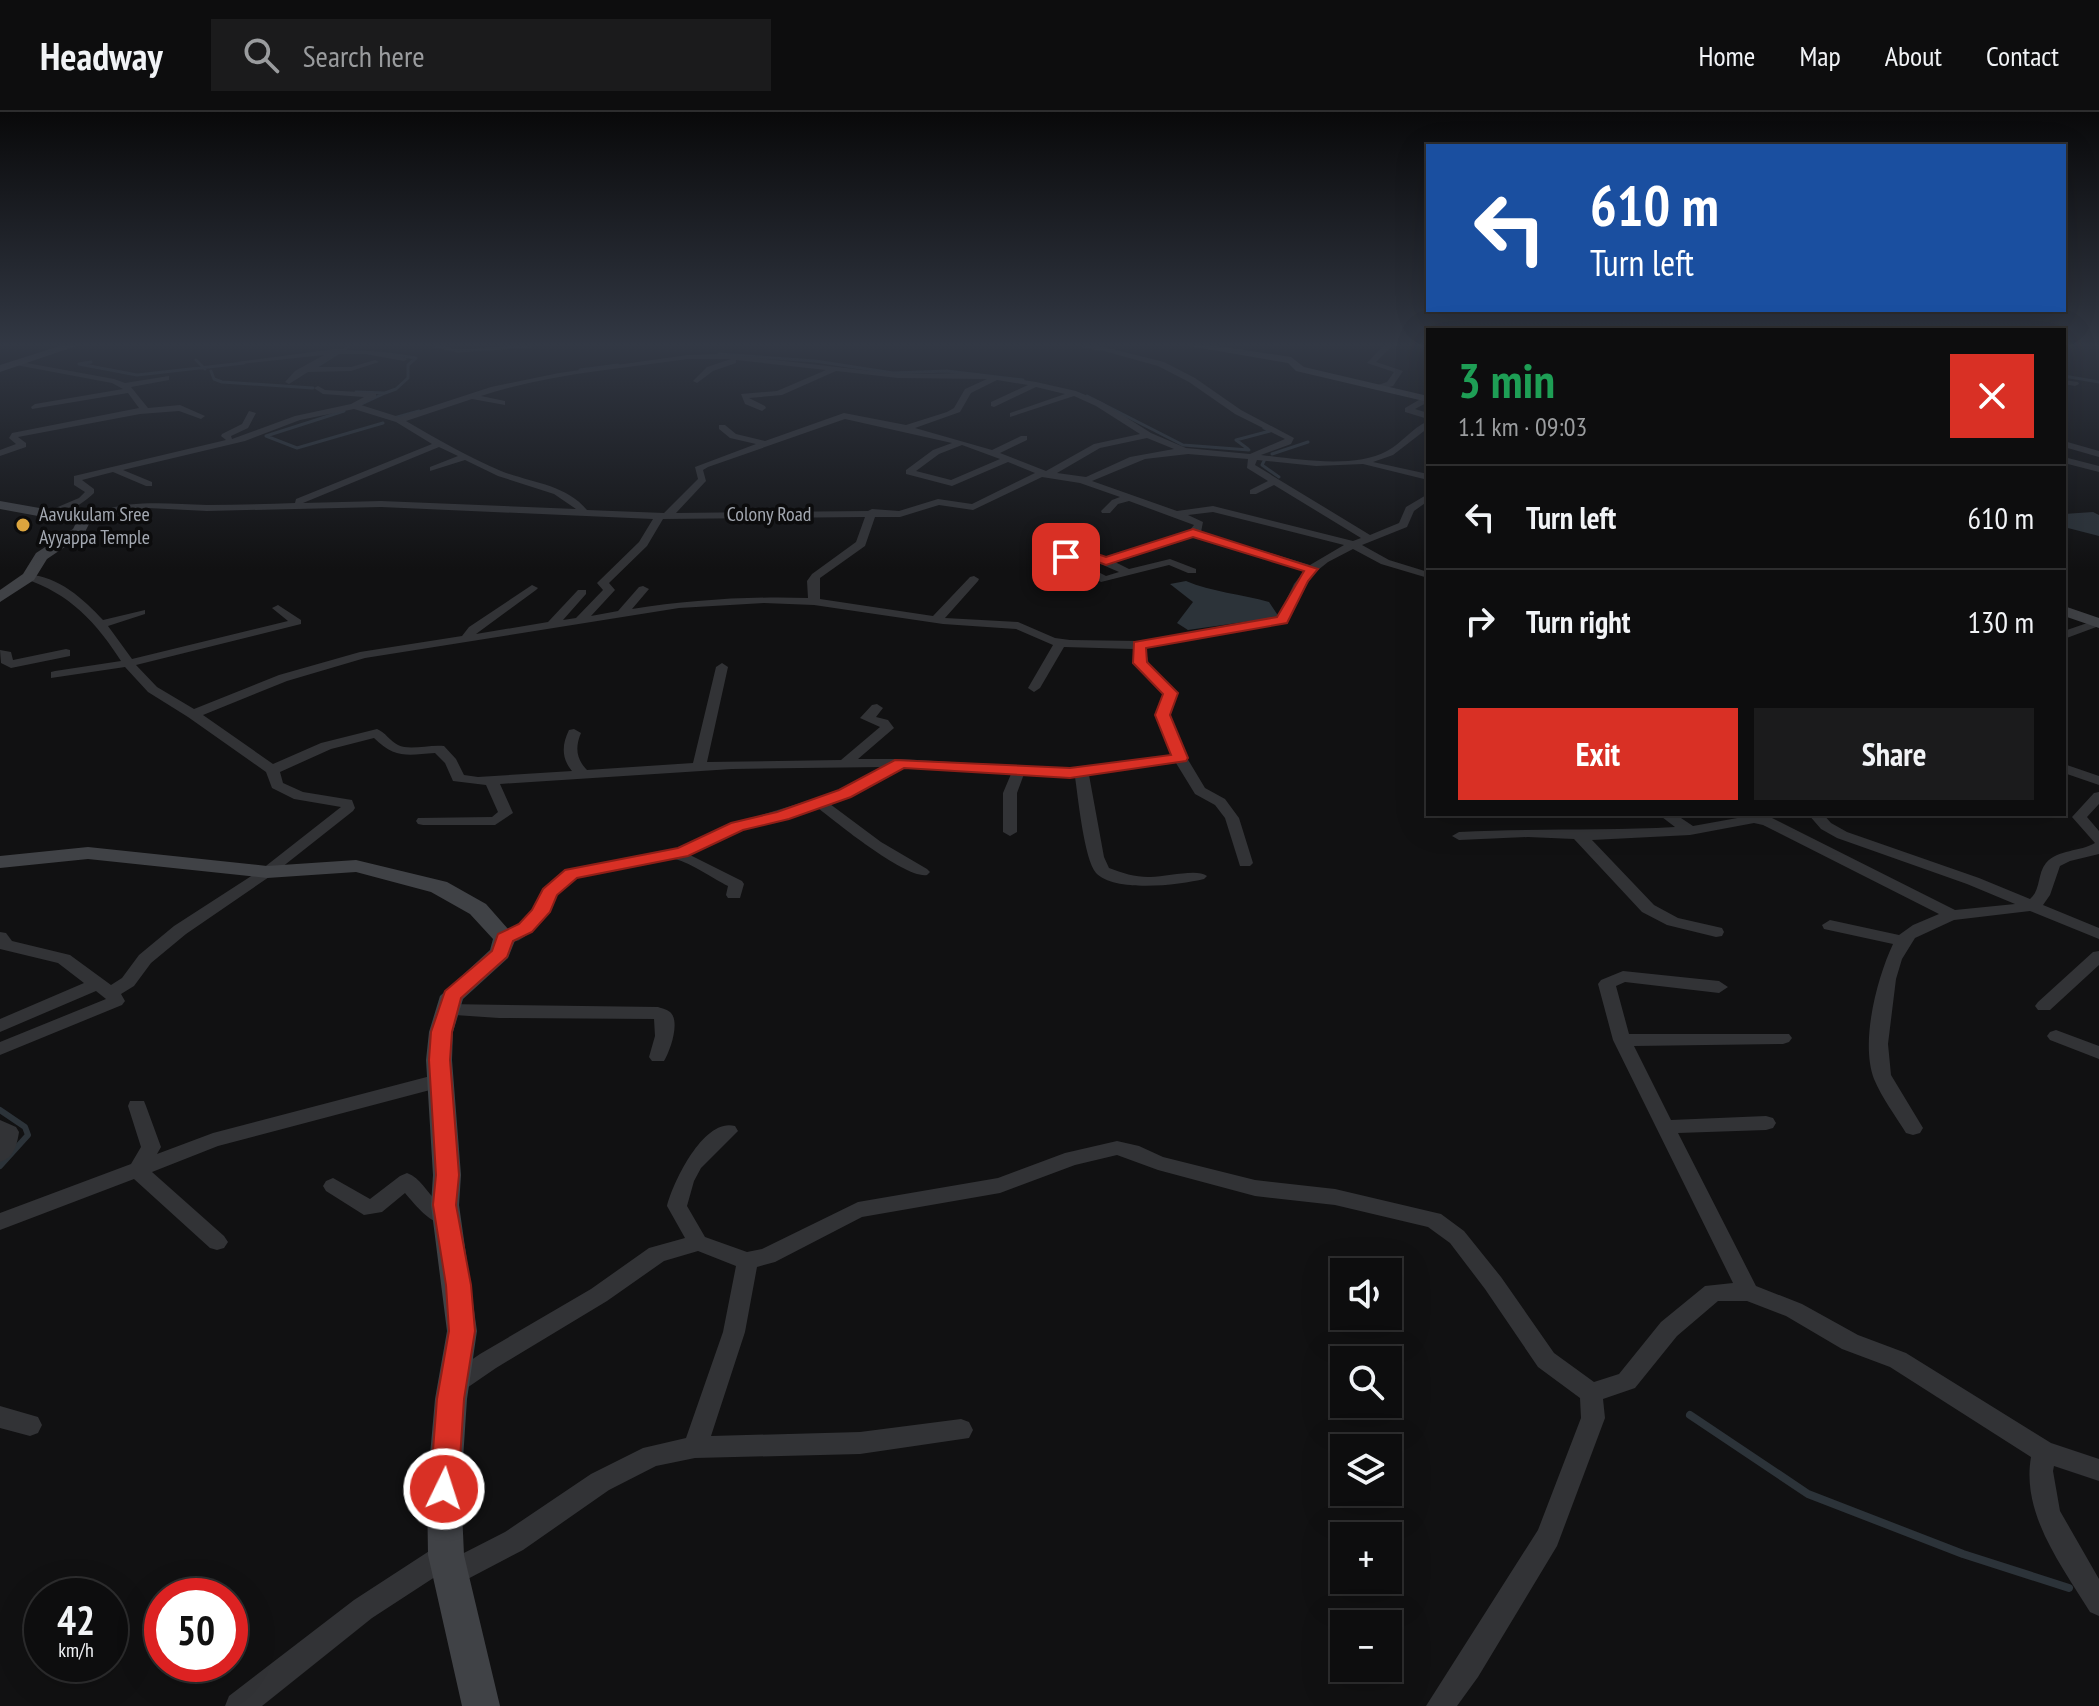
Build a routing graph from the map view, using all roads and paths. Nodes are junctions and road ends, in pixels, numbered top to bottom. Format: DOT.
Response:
graph roads {
  1 [pos="90,420"];
  2 [pos="248,420"];
  3 [pos="291,420"];
  4 [pos="399,420"];
  5 [pos="831,420"];
  6 [pos="867,420"];
  7 [pos="928,420"];
  8 [pos="1125,420"];
  9 [pos="1254,420"];
  10 [pos="1426,425"];
  11 [pos="722,427"];
  12 [pos="906,428"];
  13 [pos="1148,435"];
  14 [pos="1024,438"];
  15 [pos="232,441"];
  16 [pos="765,443"];
  17 [pos="960,443"];
  18 [pos="439,444"];
  19 [pos="2066,445"];
  20 [pos="1188,451"];
  21 [pos="0,453"];
  22 [pos="993,453"];
  23 [pos="1254,454"];
  24 [pos="2099,454"];
  25 [pos="467,456"];
  26 [pos="1008,459"];
  27 [pos="2066,461"];
  28 [pos="1363,462"];
  29 [pos="114,469"];
  30 [pos="433,469"];
  31 [pos="2099,469"];
  32 [pos="1046,473"];
  33 [pos="1426,477"];
  34 [pos="1081,480"];
  35 [pos="1275,481"];
  36 [pos="149,484"];
  37 [pos="1253,492"];
  38 [pos="1127,498"];
  39 [pos="1426,498"];
  40 [pos="294,504"];
  41 [pos="326,504"];
  42 [pos="3,507"];
  43 [pos="1106,511"];
  44 [pos="872,512"];
  45 [pos="584,513"];
  46 [pos="50,514"];
  47 [pos="1176,514"];
  48 [pos="663,516"];
  49 [pos="305,517"];
  50 [pos="83,522"];
  51 [pos="1193,533"];
  52 [pos="1369,539"];
  53 [pos="1352,544"];
  54 [pos="1106,561"];
  55 [pos="1312,569"];
  56 [pos="1192,571"];
  57 [pos="1128,573"];
  58 [pos="1426,575"];
  59 [pos="29,577"];
  60 [pos="974,579"];
  61 [pos="532,588"];
  62 [pos="643,589"];
  63 [pos="582,592"];
  64 [pos="0,596"];
  65 [pos="814,602"];
  66 [pos="278,608"];
  67 [pos="141,612"];
  68 [pos="623,612"];
  69 [pos="2066,612"];
  70 [pos="581,619"];
  71 [pos="936,620"];
  72 [pos="2098,623"];
  73 [pos="553,624"];
  74 [pos="99,625"];
  75 [pos="2066,634"];
  76 [pos="468,636"];
  77 [pos="1061,642"];
  78 [pos="1139,645"];
  79 [pos="66,653"];
  80 [pos="0,654"];
  81 [pos="129,663"];
  82 [pos="722,667"];
  83 [pos="55,675"];
  84 [pos="1034,688"];
  85 [pos="877,708"];
  86 [pos="193,714"];
  87 [pos="574,733"];
  88 [pos="1180,758"];
  89 [pos="845,763"];
  90 [pos="901,763"];
  91 [pos="699,768"];
  92 [pos="2066,769"];
  93 [pos="272,770"];
  94 [pos="1019,770"];
  95 [pos="1081,771"];
  96 [pos="584,775"];
  97 [pos="491,780"];
  98 [pos="2099,781"];
  99 [pos="2099,796"];
  100 [pos="820,803"];
  101 [pos="1668,816"];
  102 [pos="1817,816"];
  103 [pos="423,821"];
  104 [pos="1690,831"];
  105 [pos="1010,832"];
  106 [pos="1459,836"];
  107 [pos="1579,836"];
  108 [pos="2099,840"];
  109 [pos="2099,847"];
  110 [pos="677,854"];
  111 [pos="0,862"];
  112 [pos="1245,863"];
  113 [pos="267,872"];
  114 [pos="922,872"];
  115 [pos="1199,876"];
  116 [pos="734,895"];
  117 [pos="2031,905"];
  118 [pos="1953,915"];
  119 [pos="1830,925"];
  120 [pos="1716,932"];
  121 [pos="2099,934"];
  122 [pos="0,937"];
  123 [pos="505,938"];
  124 [pos="1903,941"];
  125 [pos="2099,956"];
  126 [pos="1719,987"];
  127 [pos="104,988"];
  128 [pos="2044,1006"];
  129 [pos="446,1010"];
  130 [pos="0,1026"];
  131 [pos="2056,1036"];
  132 [pos="1783,1038"];
  133 [pos="1622,1040"];
  134 [pos="0,1049"];
  135 [pos="2099,1053"];
  136 [pos="658,1057"];
  137 [pos="442,1080"];
  138 [pos="137,1106"];
  139 [pos="1766,1123"];
  140 [pos="0,1127"];
  141 [pos="1665,1127"];
  142 [pos="1913,1128"];
  143 [pos="728,1131"];
  144 [pos="0,1155"];
  145 [pos="137,1170"];
  146 [pos="333,1186"];
  147 [pos="447,1218"];
  148 [pos="0,1222"];
  149 [pos="217,1242"];
  150 [pos="698,1243"];
  151 [pos="747,1261"];
  152 [pos="1748,1292"];
  153 [pos="453,1385"];
  154 [pos="1591,1393"];
  155 [pos="0,1417"];
  156 [pos="30,1425"];
  157 [pos="961,1430"];
  158 [pos="695,1447"];
  159 [pos="2044,1452"];
  160 [pos="2099,1470"];
  161 [pos="449,1565"];
  162 [pos="2099,1603"];
  163 [pos="239,1706"];
  164 [pos="481,1706"];
  165 [pos="1440,1706"];
  1 -- 21 [label="street"];
  2 -- 15 [label="street"];
  3 -- 15 [label="street"];
  4 -- 18 [label="street"];
  5 -- 16 [label="street"];
  6 -- 12 [label="street"];
  7 -- 12 [label="street"];
  8 -- 13 [label="street"];
  9 -- 23 [label="street"];
  10 -- 28 [label="street"];
  11 -- 16 [label="street"];
  12 -- 17 [label="street"];
  13 -- 20 [label="street"];
  13 -- 32 [label="street, Colony Road"];
  14 -- 22 [label="street"];
  15 -- 29 [label="street"];
  16 -- 48 [label="street"];
  17 -- 22 [label="street"];
  17 -- 26 [label="street"];
  18 -- 25 [label="street"];
  18 -- 40 [label="street"];
  19 -- 24 [label="street"];
  20 -- 23 [label="street"];
  20 -- 34 [label="street"];
  22 -- 26 [label="street"];
  23 -- 28 [label="street"];
  23 -- 35 [label="street"];
  25 -- 30 [label="street"];
  25 -- 45 [label="street"];
  26 -- 32 [label="street"];
  27 -- 31 [label="street"];
  28 -- 33 [label="street"];
  29 -- 36 [label="street"];
  29 -- 46 [label="street"];
  32 -- 34 [label="street"];
  32 -- 44 [label="street, Colony Road"];
  34 -- 38 [label="street"];
  35 -- 37 [label="street"];
  35 -- 52 [label="street"];
  38 -- 43 [label="street"];
  38 -- 47 [label="street"];
  39 -- 52 [label="street"];
  40 -- 41 [label="street, Colony Road"];
  40 -- 50 [label="street, Colony Road"];
  41 -- 45 [label="street, Colony Road"];
  41 -- 49 [label="street"];
  42 -- 46 [label="main road"];
  44 -- 48 [label="street, Colony Road"];
  44 -- 65 [label="street"];
  45 -- 48 [label="street, Colony Road"];
  46 -- 50 [label="main road"];
  47 -- 51 [label="street"];
  47 -- 53 [label="street"];
  48 -- 70 [label="street"];
  50 -- 59 [label="main road"];
  51 -- 54 [label="street"];
  51 -- 55 [label="street"];
  52 -- 53 [label="street"];
  53 -- 55 [label="street"];
  53 -- 58 [label="street"];
  54 -- 57 [label="street"];
  54 -- 57 [label="street"];
  55 -- 78 [label="street"];
  56 -- 57 [label="street"];
  59 -- 64 [label="main road"];
  59 -- 74 [label="street"];
  60 -- 71 [label="street"];
  61 -- 76 [label="street"];
  62 -- 68 [label="street"];
  63 -- 73 [label="street"];
  65 -- 68 [label="street"];
  65 -- 71 [label="street"];
  66 -- 81 [label="street"];
  67 -- 74 [label="street"];
  68 -- 70 [label="street"];
  69 -- 72 [label="main road"];
  70 -- 73 [label="street"];
  71 -- 77 [label="street"];
  72 -- 75 [label="street"];
  73 -- 76 [label="street"];
  74 -- 81 [label="street"];
  76 -- 86 [label="street"];
  77 -- 78 [label="street"];
  77 -- 84 [label="street"];
  78 -- 88 [label="street"];
  79 -- 80 [label="street"];
  81 -- 83 [label="street"];
  81 -- 86 [label="street"];
  82 -- 91 [label="street"];
  85 -- 89 [label="street"];
  86 -- 93 [label="street"];
  87 -- 96 [label="street"];
  88 -- 95 [label="street"];
  88 -- 112 [label="street"];
  89 -- 90 [label="street"];
  89 -- 91 [label="street"];
  90 -- 94 [label="street"];
  90 -- 100 [label="street"];
  91 -- 96 [label="street"];
  92 -- 98 [label="street"];
  93 -- 97 [label="street"];
  93 -- 113 [label="street"];
  94 -- 95 [label="street"];
  94 -- 105 [label="street"];
  95 -- 115 [label="street"];
  96 -- 97 [label="street"];
  97 -- 103 [label="street"];
  99 -- 108 [label="street"];
  100 -- 110 [label="street"];
  100 -- 114 [label="street"];
  101 -- 104 [label="street"];
  102 -- 117 [label="street"];
  104 -- 107 [label="street"];
  104 -- 118 [label="street"];
  106 -- 107 [label="street"];
  107 -- 120 [label="street"];
  109 -- 117 [label="street"];
  110 -- 116 [label="street"];
  110 -- 123 [label="street"];
  111 -- 113 [label="main road"];
  113 -- 123 [label="main road"];
  113 -- 127 [label="street"];
  117 -- 118 [label="street"];
  117 -- 121 [label="street"];
  118 -- 124 [label="street"];
  119 -- 124 [label="street"];
  122 -- 127 [label="street"];
  123 -- 129 [label="main road"];
  124 -- 142 [label="street"];
  125 -- 128 [label="street"];
  126 -- 133 [label="street"];
  127 -- 130 [label="street"];
  127 -- 134 [label="street"];
  129 -- 136 [label="street"];
  129 -- 137 [label="main road"];
  131 -- 135 [label="street"];
  132 -- 133 [label="street"];
  133 -- 141 [label="street"];
  137 -- 145 [label="street"];
  137 -- 147 [label="main road"];
  138 -- 145 [label="street"];
  139 -- 141 [label="street"];
  140 -- 144 [label="street"];
  141 -- 152 [label="street"];
  143 -- 150 [label="street"];
  145 -- 148 [label="street"];
  145 -- 149 [label="street"];
  146 -- 147 [label="street"];
  147 -- 153 [label="main road"];
  150 -- 151 [label="street"];
  150 -- 153 [label="street"];
  151 -- 154 [label="street"];
  151 -- 158 [label="street"];
  152 -- 154 [label="street"];
  152 -- 159 [label="street"];
  153 -- 161 [label="main road"];
  154 -- 165 [label="street"];
  155 -- 156 [label="street"];
  157 -- 158 [label="street"];
  158 -- 161 [label="street"];
  159 -- 160 [label="street"];
  159 -- 162 [label="street"];
  161 -- 163 [label="street"];
  161 -- 164 [label="main road"];
}
